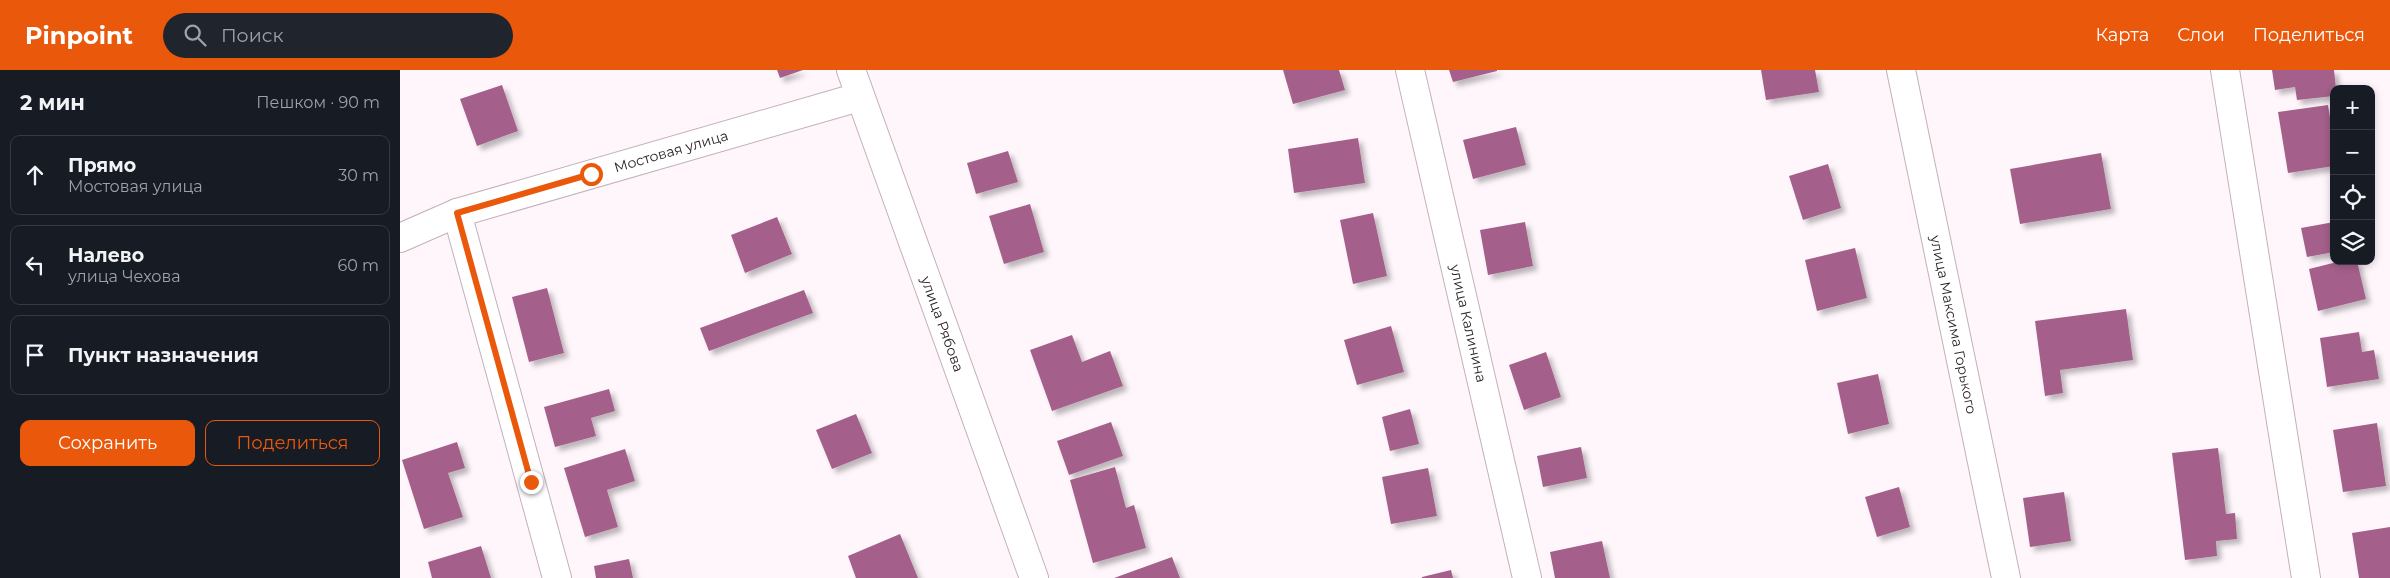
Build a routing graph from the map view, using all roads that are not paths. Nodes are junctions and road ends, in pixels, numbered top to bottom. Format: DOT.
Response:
graph roads {
  1 [pos="851,70"];
  2 [pos="1410,70"];
  3 [pos="1901,70"];
  4 [pos="2225,70"];
  5 [pos="859,97"];
  6 [pos="457,213"];
  7 [pos="400,238"];
  8 [pos="558,578"];
  9 [pos="1034,578"];
  10 [pos="1527,578"];
  11 [pos="2006,578"];
  12 [pos="2306,578"];
  1 -- 5 [label="street, улица Рябова"];
  2 -- 10 [label="street, улица Калинина"];
  3 -- 11 [label="street, улица Максима Горького"];
  4 -- 12 [label="street"];
  5 -- 6 [label="street, Мостовая улица"];
  5 -- 9 [label="street, улица Рябова"];
  6 -- 7 [label="street, Мостовая улица"];
  6 -- 8 [label="street"];
}
